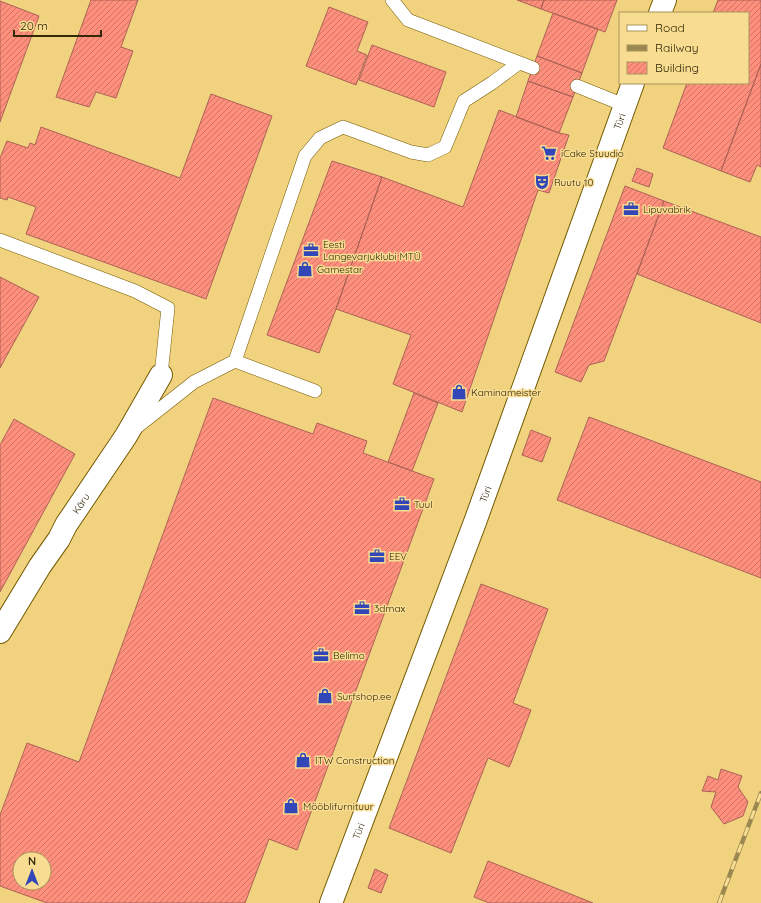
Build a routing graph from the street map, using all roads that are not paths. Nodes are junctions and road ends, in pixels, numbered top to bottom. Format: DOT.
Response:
graph roads {
  1 [pos="392,0"];
  2 [pos="665,0"];
  3 [pos="660,12"];
  4 [pos="519,63"];
  5 [pos="533,68"];
  6 [pos="633,84"];
  7 [pos="577,86"];
  8 [pos="624,106"];
  9 [pos="0,240"];
  10 [pos="235,361"];
  11 [pos="160,375"];
  12 [pos="315,390"];
  13 [pos="126,436"];
  14 [pos="0,632"];
  15 [pos="331,903"];
  1 -- 4 [label="lane"];
  2 -- 3 [label="street"];
  4 -- 5 [label="lane"];
  4 -- 10 [label="lane"];
  6 -- 8 [label="street, Türi"];
  7 -- 8 [label="lane"];
  8 -- 15 [label="street, Türi"];
  9 -- 11 [label="lane"];
  10 -- 12 [label="lane"];
  10 -- 13 [label="lane"];
  11 -- 13 [label="street, Käru"];
  13 -- 14 [label="street, Käru"];
}
